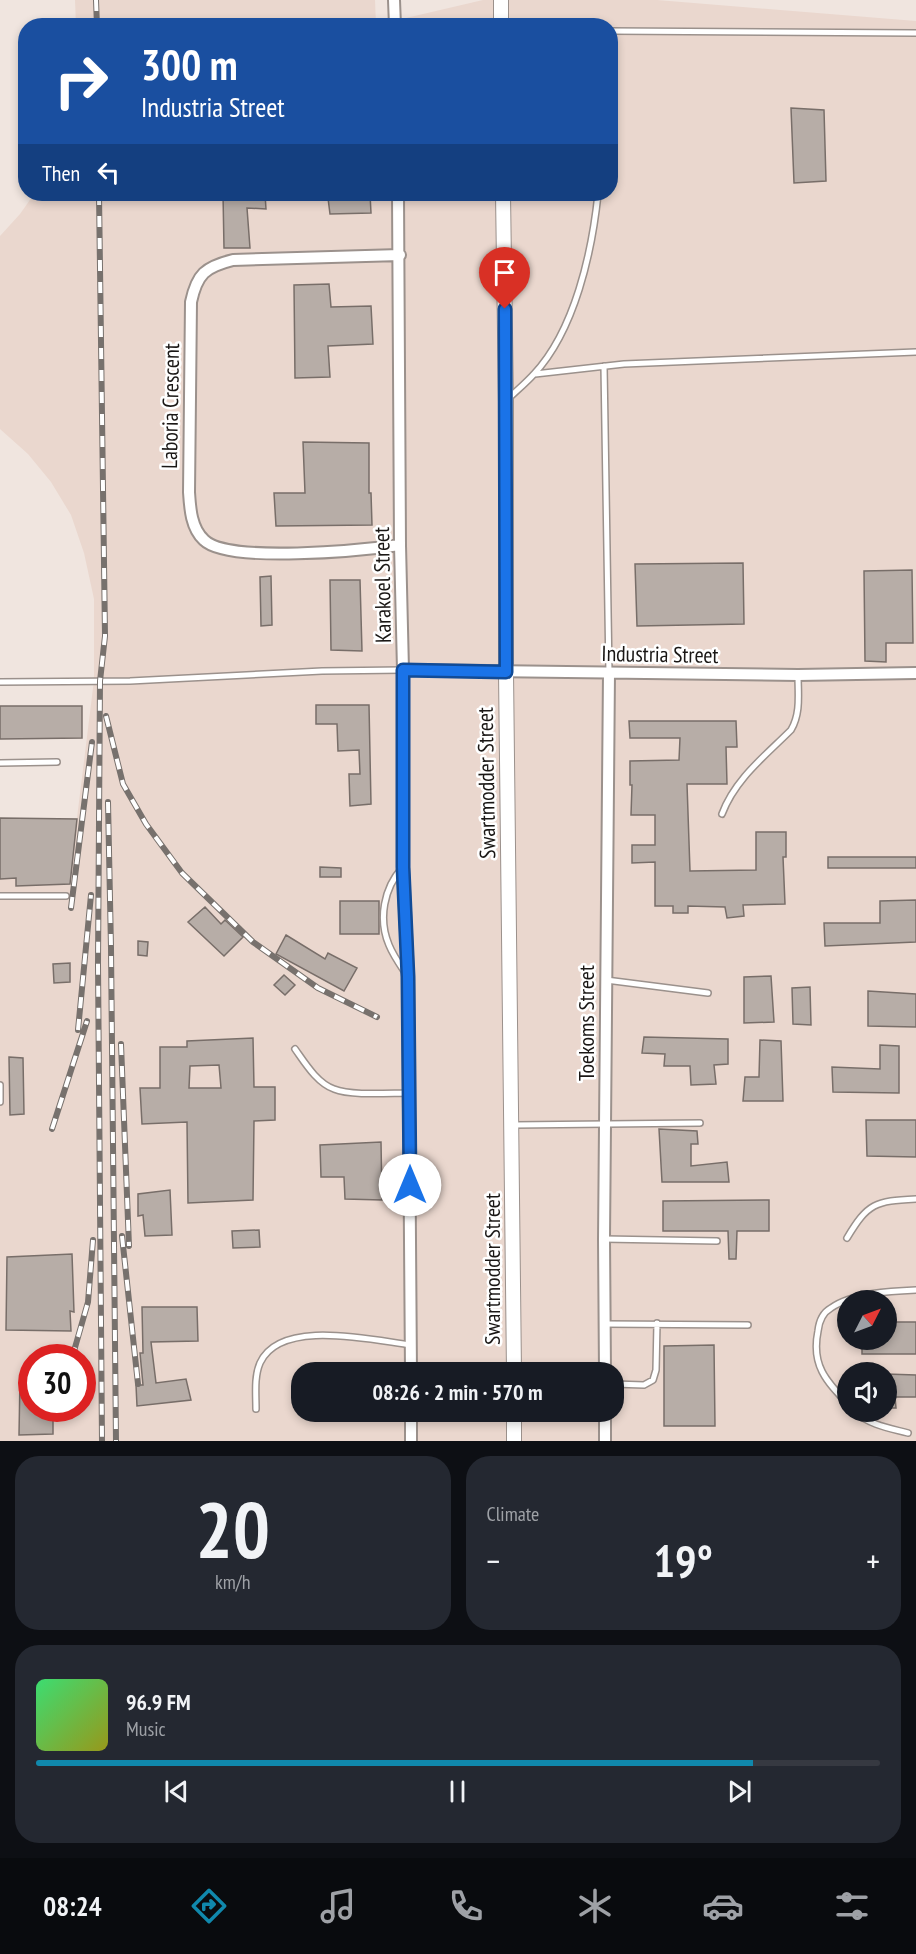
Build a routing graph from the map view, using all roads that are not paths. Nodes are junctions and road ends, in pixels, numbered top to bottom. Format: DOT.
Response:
graph roads {
  1 [pos="394,0"];
  2 [pos="501,0"];
  3 [pos="395,18"];
  4 [pos="501,18"];
  5 [pos="618,31"];
  6 [pos="916,33"];
  7 [pos="398,201"];
  8 [pos="503,201"];
  9 [pos="597,201"];
  10 [pos="400,255"];
  11 [pos="916,352"];
  12 [pos="604,366"];
  13 [pos="535,374"];
  14 [pos="506,401"];
  15 [pos="400,545"];
  16 [pos="403,670"];
  17 [pos="506,672"];
  18 [pos="609,673"];
  19 [pos="916,673"];
  20 [pos="798,675"];
  21 [pos="0,682"];
  22 [pos="57,762"];
  23 [pos="0,763"];
  24 [pos="722,814"];
  25 [pos="403,867"];
  26 [pos="0,896"];
  27 [pos="66,896"];
  28 [pos="408,977"];
  29 [pos="606,980"];
  30 [pos="708,993"];
  31 [pos="295,1049"];
  32 [pos="0,1085"];
  33 [pos="409,1094"];
  34 [pos="0,1102"];
  35 [pos="605,1123"];
  36 [pos="700,1124"];
  37 [pos="512,1125"];
  38 [pos="916,1199"];
  39 [pos="604,1239"];
  40 [pos="846,1239"];
  41 [pos="717,1241"];
  42 [pos="916,1290"];
  43 [pos="657,1323"];
  44 [pos="603,1324"];
  45 [pos="748,1324"];
  46 [pos="411,1345"];
  47 [pos="411,1362"];
  48 [pos="513,1362"];
  49 [pos="605,1362"];
  50 [pos="624,1384"];
  51 [pos="837,1390"];
  52 [pos="256,1409"];
  53 [pos="411,1422"];
  54 [pos="514,1422"];
  55 [pos="605,1422"];
  56 [pos="870,1422"];
  57 [pos="908,1432"];
  58 [pos="411,1441"];
  59 [pos="514,1441"];
  60 [pos="605,1441"];
  1 -- 3 [label="street"];
  2 -- 4 [label="main road"];
  5 -- 6 [label="lane"];
  7 -- 10 [label="street, Karakoel Street"];
  8 -- 14 [label="main road, Swartmodder Street"];
  9 -- 13 [label="lane"];
  10 -- 15 [label="street, Karakoel Street"];
  10 -- 15 [label="street, Laboria Crescent"];
  11 -- 12 [label="lane"];
  12 -- 13 [label="lane"];
  12 -- 18 [label="lane"];
  13 -- 14 [label="lane"];
  14 -- 17 [label="main road, Swartmodder Street"];
  15 -- 16 [label="street, Karakoel Street"];
  16 -- 17 [label="street, Industria Street"];
  16 -- 21 [label="lane"];
  16 -- 25 [label="street, Karakoel Street"];
  17 -- 18 [label="street, Industria Street"];
  17 -- 37 [label="main road, Swartmodder Street"];
  18 -- 20 [label="street, Industria Street"];
  18 -- 29 [label="street, Toekoms Street"];
  19 -- 20 [label="street, Industria Street"];
  20 -- 24 [label="lane"];
  22 -- 23 [label="lane"];
  25 -- 28 [label="street, Karakoel Street"];
  25 -- 28 [label="lane"];
  26 -- 27 [label="lane"];
  28 -- 33 [label="street, Karakoel Street"];
  29 -- 30 [label="lane"];
  29 -- 35 [label="street, Toekoms Street"];
  31 -- 33 [label="lane"];
  32 -- 34 [label="lane"];
  33 -- 46 [label="street, Karakoel Street"];
  35 -- 36 [label="lane"];
  35 -- 37 [label="lane"];
  35 -- 39 [label="street, Toekoms Street"];
  37 -- 48 [label="main road, Swartmodder Street"];
  38 -- 40 [label="lane"];
  39 -- 41 [label="lane"];
  39 -- 44 [label="street, Toekoms Street"];
  42 -- 51 [label="lane"];
  43 -- 44 [label="lane"];
  43 -- 45 [label="lane"];
  43 -- 50 [label="lane"];
  44 -- 49 [label="street, Toekoms Street"];
  46 -- 47 [label="street, Karakoel Street"];
  46 -- 52 [label="lane"];
  53 -- 58 [label="street"];
  54 -- 59 [label="main road"];
  55 -- 60 [label="street"];
  56 -- 57 [label="lane"];
}
